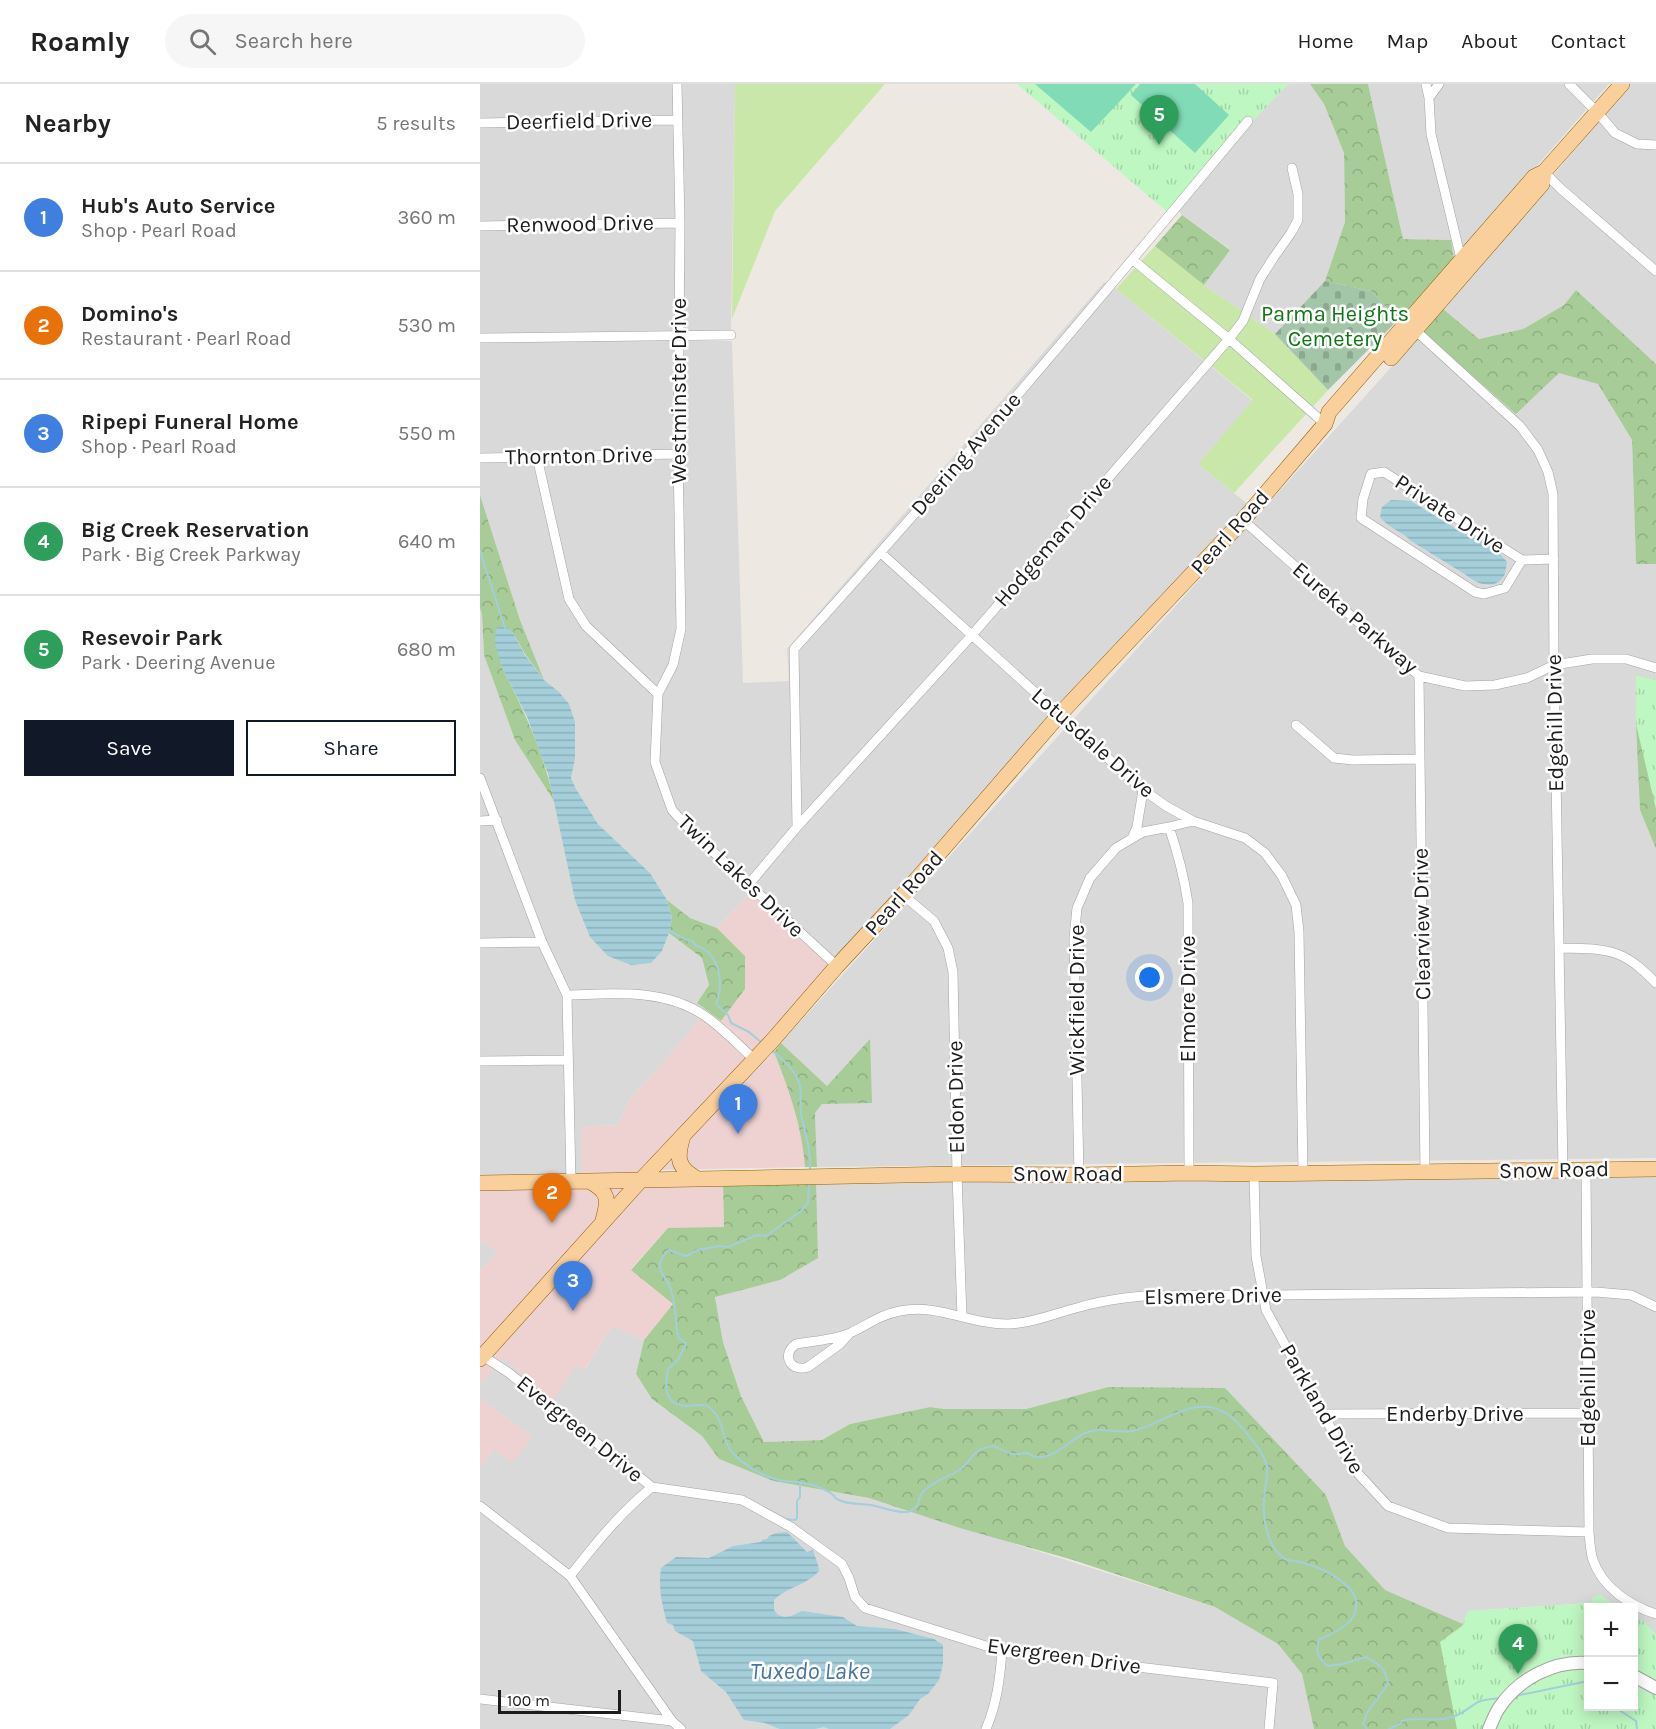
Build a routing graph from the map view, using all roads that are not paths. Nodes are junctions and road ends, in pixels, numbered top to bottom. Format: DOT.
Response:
graph roads {
  1 [pos="677,84"];
  2 [pos="1426,84"];
  3 [pos="1439,84"];
  4 [pos="1569,84"];
  5 [pos="1622,84"];
  6 [pos="1429,98"];
  7 [pos="1597,111"];
  8 [pos="678,120"];
  9 [pos="1248,121"];
  10 [pos="480,123"];
  11 [pos="1656,145"];
  12 [pos="1292,168"];
  13 [pos="1544,172"];
  14 [pos="680,223"];
  15 [pos="480,226"];
  16 [pos="1461,259"];
  17 [pos="1133,260"];
  18 [pos="1654,267"];
  19 [pos="1415,330"];
  20 [pos="679,334"];
  21 [pos="731,335"];
  22 [pos="480,338"];
  23 [pos="1229,339"];
  24 [pos="1325,424"];
  25 [pos="678,454"];
  26 [pos="537,457"];
  27 [pos="480,458"];
  28 [pos="1243,520"];
  29 [pos="881,553"];
  30 [pos="1554,559"];
  31 [pos="1522,561"];
  32 [pos="972,635"];
  33 [pos="1554,665"];
  34 [pos="1656,668"];
  35 [pos="1419,676"];
  36 [pos="658,694"];
  37 [pos="1060,714"];
  38 [pos="1296,725"];
  39 [pos="1420,759"];
  40 [pos="480,778"];
  41 [pos="1143,790"];
  42 [pos="497,820"];
  43 [pos="480,821"];
  44 [pos="1193,821"];
  45 [pos="797,827"];
  46 [pos="1169,827"];
  47 [pos="1132,838"];
  48 [pos="749,884"];
  49 [pos="903,895"];
  50 [pos="542,942"];
  51 [pos="480,943"];
  52 [pos="1559,948"];
  53 [pos="837,966"];
  54 [pos="1656,983"];
  55 [pos="567,995"];
  56 [pos="764,1050"];
  57 [pos="568,1060"];
  58 [pos="480,1061"];
  59 [pos="683,1135"];
  60 [pos="1656,1169"];
  61 [pos="1563,1170"];
  62 [pos="1586,1170"];
  63 [pos="1425,1171"];
  64 [pos="1190,1173"];
  65 [pos="1303,1173"];
  66 [pos="957,1174"];
  67 [pos="1254,1174"];
  68 [pos="1079,1175"];
  69 [pos="696,1178"];
  70 [pos="640,1180"];
  71 [pos="589,1181"];
  72 [pos="571,1182"];
  73 [pos="480,1183"];
  74 [pos="602,1222"];
  75 [pos="1587,1292"];
  76 [pos="1262,1295"];
  77 [pos="1656,1307"];
  78 [pos="962,1317"];
  79 [pos="849,1334"];
  80 [pos="481,1358"];
  81 [pos="1588,1413"];
  82 [pos="1322,1414"];
  83 [pos="652,1487"];
  84 [pos="480,1506"];
  85 [pos="1589,1532"];
  86 [pos="570,1576"];
  87 [pos="1656,1614"];
  88 [pos="1002,1651"];
  89 [pos="1584,1662"];
  90 [pos="1638,1678"];
  91 [pos="1656,1688"];
  92 [pos="480,1699"];
  93 [pos="672,1722"];
  94 [pos="681,1729"];
  95 [pos="986,1729"];
  96 [pos="1269,1729"];
  97 [pos="1489,1729"];
  1 -- 8 [label="street, Westminster Drive"];
  2 -- 6 [label="street"];
  3 -- 6 [label="street"];
  4 -- 7 [label="street"];
  5 -- 7 [label="main road, Pearl Road"];
  6 -- 16 [label="street"];
  7 -- 11 [label="street"];
  7 -- 13 [label="main road, Pearl Road"];
  8 -- 10 [label="street, Deerfield Drive"];
  8 -- 14 [label="street, Westminster Drive"];
  9 -- 17 [label="street, Deering Avenue"];
  12 -- 23 [label="street, Hodgeman Drive"];
  13 -- 16 [label="main road, Pearl Road"];
  13 -- 18 [label="street"];
  13 -- 19 [label="main road, Pearl Road"];
  14 -- 15 [label="street, Renwood Drive"];
  14 -- 20 [label="street, Westminster Drive"];
  16 -- 24 [label="main road, Pearl Road"];
  17 -- 23 [label="street"];
  17 -- 29 [label="street, Deering Avenue"];
  19 -- 24 [label="main road, Pearl Road"];
  19 -- 30 [label="street, Edgehill Drive"];
  20 -- 21 [label="street"];
  20 -- 22 [label="street"];
  20 -- 25 [label="street, Westminster Drive"];
  23 -- 24 [label="street"];
  23 -- 32 [label="street, Hodgeman Drive"];
  24 -- 28 [label="main road, Pearl Road"];
  25 -- 26 [label="street, Thornton Drive"];
  25 -- 36 [label="street, Westminster Drive"];
  26 -- 27 [label="street, Thornton Drive"];
  26 -- 36 [label="street"];
  28 -- 35 [label="street, Eureka Parkway"];
  28 -- 37 [label="main road, Pearl Road"];
  29 -- 32 [label="street, Lotusdale Drive"];
  29 -- 45 [label="street, Deering Avenue"];
  30 -- 31 [label="street, Private Drive"];
  30 -- 33 [label="street, Edgehill Drive"];
  31 -- 31 [label="street, Private Drive"];
  32 -- 37 [label="street, Lotusdale Drive"];
  32 -- 45 [label="street, Hodgeman Drive"];
  33 -- 34 [label="street, Eureka Parkway"];
  33 -- 35 [label="street, Eureka Parkway"];
  33 -- 52 [label="street, Edgehill Drive"];
  35 -- 39 [label="street, Clearview Drive"];
  36 -- 48 [label="street, Twin Lakes Drive"];
  37 -- 41 [label="street, Lotusdale Drive"];
  37 -- 49 [label="main road, Pearl Road"];
  38 -- 39 [label="street"];
  39 -- 63 [label="street, Clearview Drive"];
  40 -- 42 [label="street"];
  41 -- 44 [label="street, Lotusdale Drive"];
  41 -- 47 [label="street"];
  42 -- 43 [label="street"];
  42 -- 50 [label="street"];
  44 -- 46 [label="street, Wickfield Drive"];
  44 -- 65 [label="street, Lotusdale Drive"];
  45 -- 48 [label="street, Hodgeman Drive"];
  46 -- 47 [label="street, Wickfield Drive"];
  46 -- 64 [label="street, Elmore Drive"];
  47 -- 68 [label="street, Wickfield Drive"];
  48 -- 53 [label="street, Twin Lakes Drive"];
  49 -- 53 [label="main road, Pearl Road"];
  49 -- 66 [label="street, Eldon Drive"];
  50 -- 51 [label="street"];
  50 -- 55 [label="street"];
  52 -- 54 [label="street"];
  52 -- 61 [label="street, Edgehill Drive"];
  53 -- 56 [label="main road, Pearl Road"];
  55 -- 56 [label="street"];
  55 -- 57 [label="street"];
  56 -- 59 [label="main road, Pearl Road"];
  57 -- 58 [label="street"];
  57 -- 72 [label="street"];
  59 -- 69 [label="main road"];
  59 -- 70 [label="main road, Pearl Road"];
  60 -- 62 [label="main road, Snow Road"];
  61 -- 62 [label="main road, Snow Road"];
  61 -- 63 [label="main road, Snow Road"];
  62 -- 75 [label="street, Edgehill Drive"];
  63 -- 65 [label="main road, Snow Road"];
  64 -- 67 [label="main road, Snow Road"];
  64 -- 68 [label="main road, Snow Road"];
  65 -- 67 [label="main road, Snow Road"];
  66 -- 68 [label="main road, Snow Road"];
  66 -- 69 [label="main road, Snow Road"];
  66 -- 78 [label="street, Eldon Drive"];
  67 -- 76 [label="street, Parkland Drive"];
  69 -- 70 [label="main road, Snow Road"];
  70 -- 71 [label="main road, Snow Road"];
  70 -- 74 [label="main road, Pearl Road"];
  71 -- 72 [label="main road, Snow Road"];
  71 -- 74 [label="main road"];
  72 -- 73 [label="main road, Snow Road"];
  74 -- 80 [label="main road, Pearl Road"];
  75 -- 76 [label="street, Elsmere Drive"];
  75 -- 77 [label="street, Elsmere Drive"];
  75 -- 81 [label="street, Edgehill Drive"];
  76 -- 78 [label="street, Elsmere Drive"];
  76 -- 82 [label="street, Parkland Drive"];
  78 -- 79 [label="street, Elsmere Drive"];
  79 -- 79 [label="street, Elsmere Drive"];
  80 -- 83 [label="street, Evergreen Drive"];
  81 -- 82 [label="street, Enderby Drive"];
  81 -- 85 [label="street, Edgehill Drive"];
  82 -- 85 [label="street, Parkland Drive"];
  83 -- 86 [label="street"];
  83 -- 88 [label="street, Evergreen Drive"];
  84 -- 86 [label="street"];
  85 -- 87 [label="street, Edgehill Drive"];
  86 -- 93 [label="street"];
  88 -- 95 [label="street"];
  88 -- 96 [label="street, Evergreen Drive"];
  89 -- 97 [label="street"];
  90 -- 91 [label="street"];
  92 -- 93 [label="street"];
  93 -- 94 [label="street"];
}
